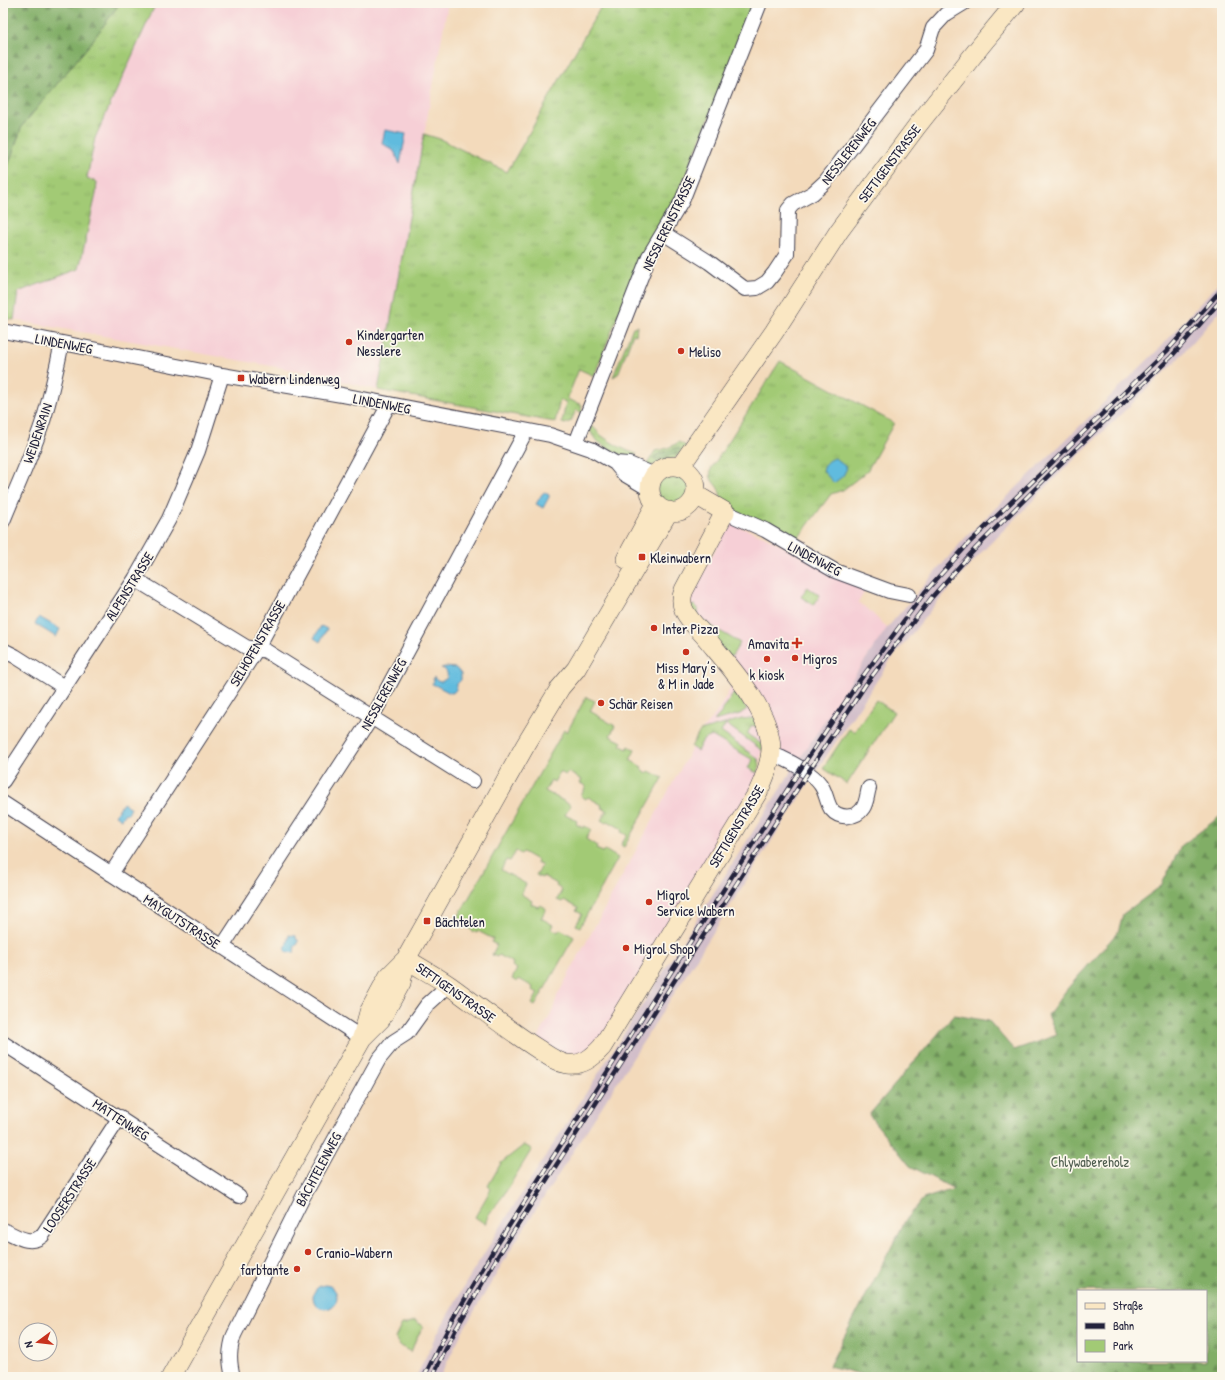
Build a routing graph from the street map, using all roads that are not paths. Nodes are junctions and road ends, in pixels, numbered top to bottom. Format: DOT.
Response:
graph roads {
  1 [pos="760,3"];
  2 [pos="964,3"];
  3 [pos="1016,3"];
  4 [pos="663,233"];
  5 [pos="3,331"];
  6 [pos="62,342"];
  7 [pos="222,374"];
  8 [pos="389,404"];
  9 [pos="526,431"];
  10 [pos="576,443"];
  11 [pos="686,470"];
  12 [pos="658,495"];
  13 [pos="692,500"];
  14 [pos="722,518"];
  15 [pos="3,521"];
  16 [pos="135,580"];
  17 [pos="909,595"];
  18 [pos="257,649"];
  19 [pos="3,650"];
  20 [pos="64,687"];
  21 [pos="372,717"];
  22 [pos="770,755"];
  23 [pos="3,781"];
  24 [pos="473,781"];
  25 [pos="869,788"];
  26 [pos="3,803"];
  27 [pos="111,874"];
  28 [pos="222,947"];
  29 [pos="406,959"];
  30 [pos="449,985"];
  31 [pos="362,1038"];
  32 [pos="3,1043"];
  33 [pos="120,1117"];
  34 [pos="239,1196"];
  35 [pos="3,1230"];
  36 [pos="171,1377"];
  37 [pos="233,1377"];
  1 -- 4 [label="street, NESSLERENSTRASSE"];
  2 -- 4 [label="street, NESSLERENWEG"];
  3 -- 11 [label="main road, SEFTIGENSTRASSE"];
  4 -- 10 [label="street, NESSLERENSTRASSE"];
  5 -- 6 [label="street, LINDENWEG"];
  6 -- 7 [label="street, LINDENWEG"];
  6 -- 15 [label="street, WEIDENRAIN"];
  7 -- 8 [label="street, LINDENWEG"];
  7 -- 16 [label="street, ALPENSTRASSE"];
  8 -- 9 [label="street, LINDENWEG"];
  8 -- 18 [label="street, SELHOFENSTRASSE"];
  9 -- 10 [label="street, LINDENWEG"];
  9 -- 21 [label="street, NESSLERENWEG"];
  10 -- 12 [label="street, LINDENWEG"];
  11 -- 12 [label="main road"];
  11 -- 13 [label="main road"];
  12 -- 13 [label="main road"];
  12 -- 29 [label="main road, SEFTIGENSTRASSE"];
  13 -- 14 [label="main road, LINDENWEG"];
  14 -- 17 [label="street, LINDENWEG"];
  14 -- 22 [label="main road, SEFTIGENSTRASSE"];
  16 -- 18 [label="street"];
  16 -- 20 [label="street, ALPENSTRASSE"];
  18 -- 21 [label="street"];
  18 -- 27 [label="street, SELHOFENSTRASSE"];
  19 -- 20 [label="street"];
  20 -- 23 [label="street, ALPENSTRASSE"];
  21 -- 24 [label="street"];
  21 -- 28 [label="street, NESSLERENWEG"];
  22 -- 25 [label="street"];
  22 -- 30 [label="main road, SEFTIGENSTRASSE"];
  26 -- 27 [label="street, MAYGUTSTRASSE"];
  27 -- 28 [label="street, MAYGUTSTRASSE"];
  28 -- 31 [label="street, MAYGUTSTRASSE"];
  29 -- 30 [label="main road, SEFTIGENSTRASSE"];
  29 -- 31 [label="main road, SEFTIGENSTRASSE"];
  30 -- 37 [label="street, BÄCHTELENWEG"];
  31 -- 36 [label="main road, SEFTIGENSTRASSE"];
  32 -- 33 [label="street, MATTENWEG"];
  33 -- 34 [label="street, MATTENWEG"];
  33 -- 35 [label="street, LOOSERSTRASSE"];
}
